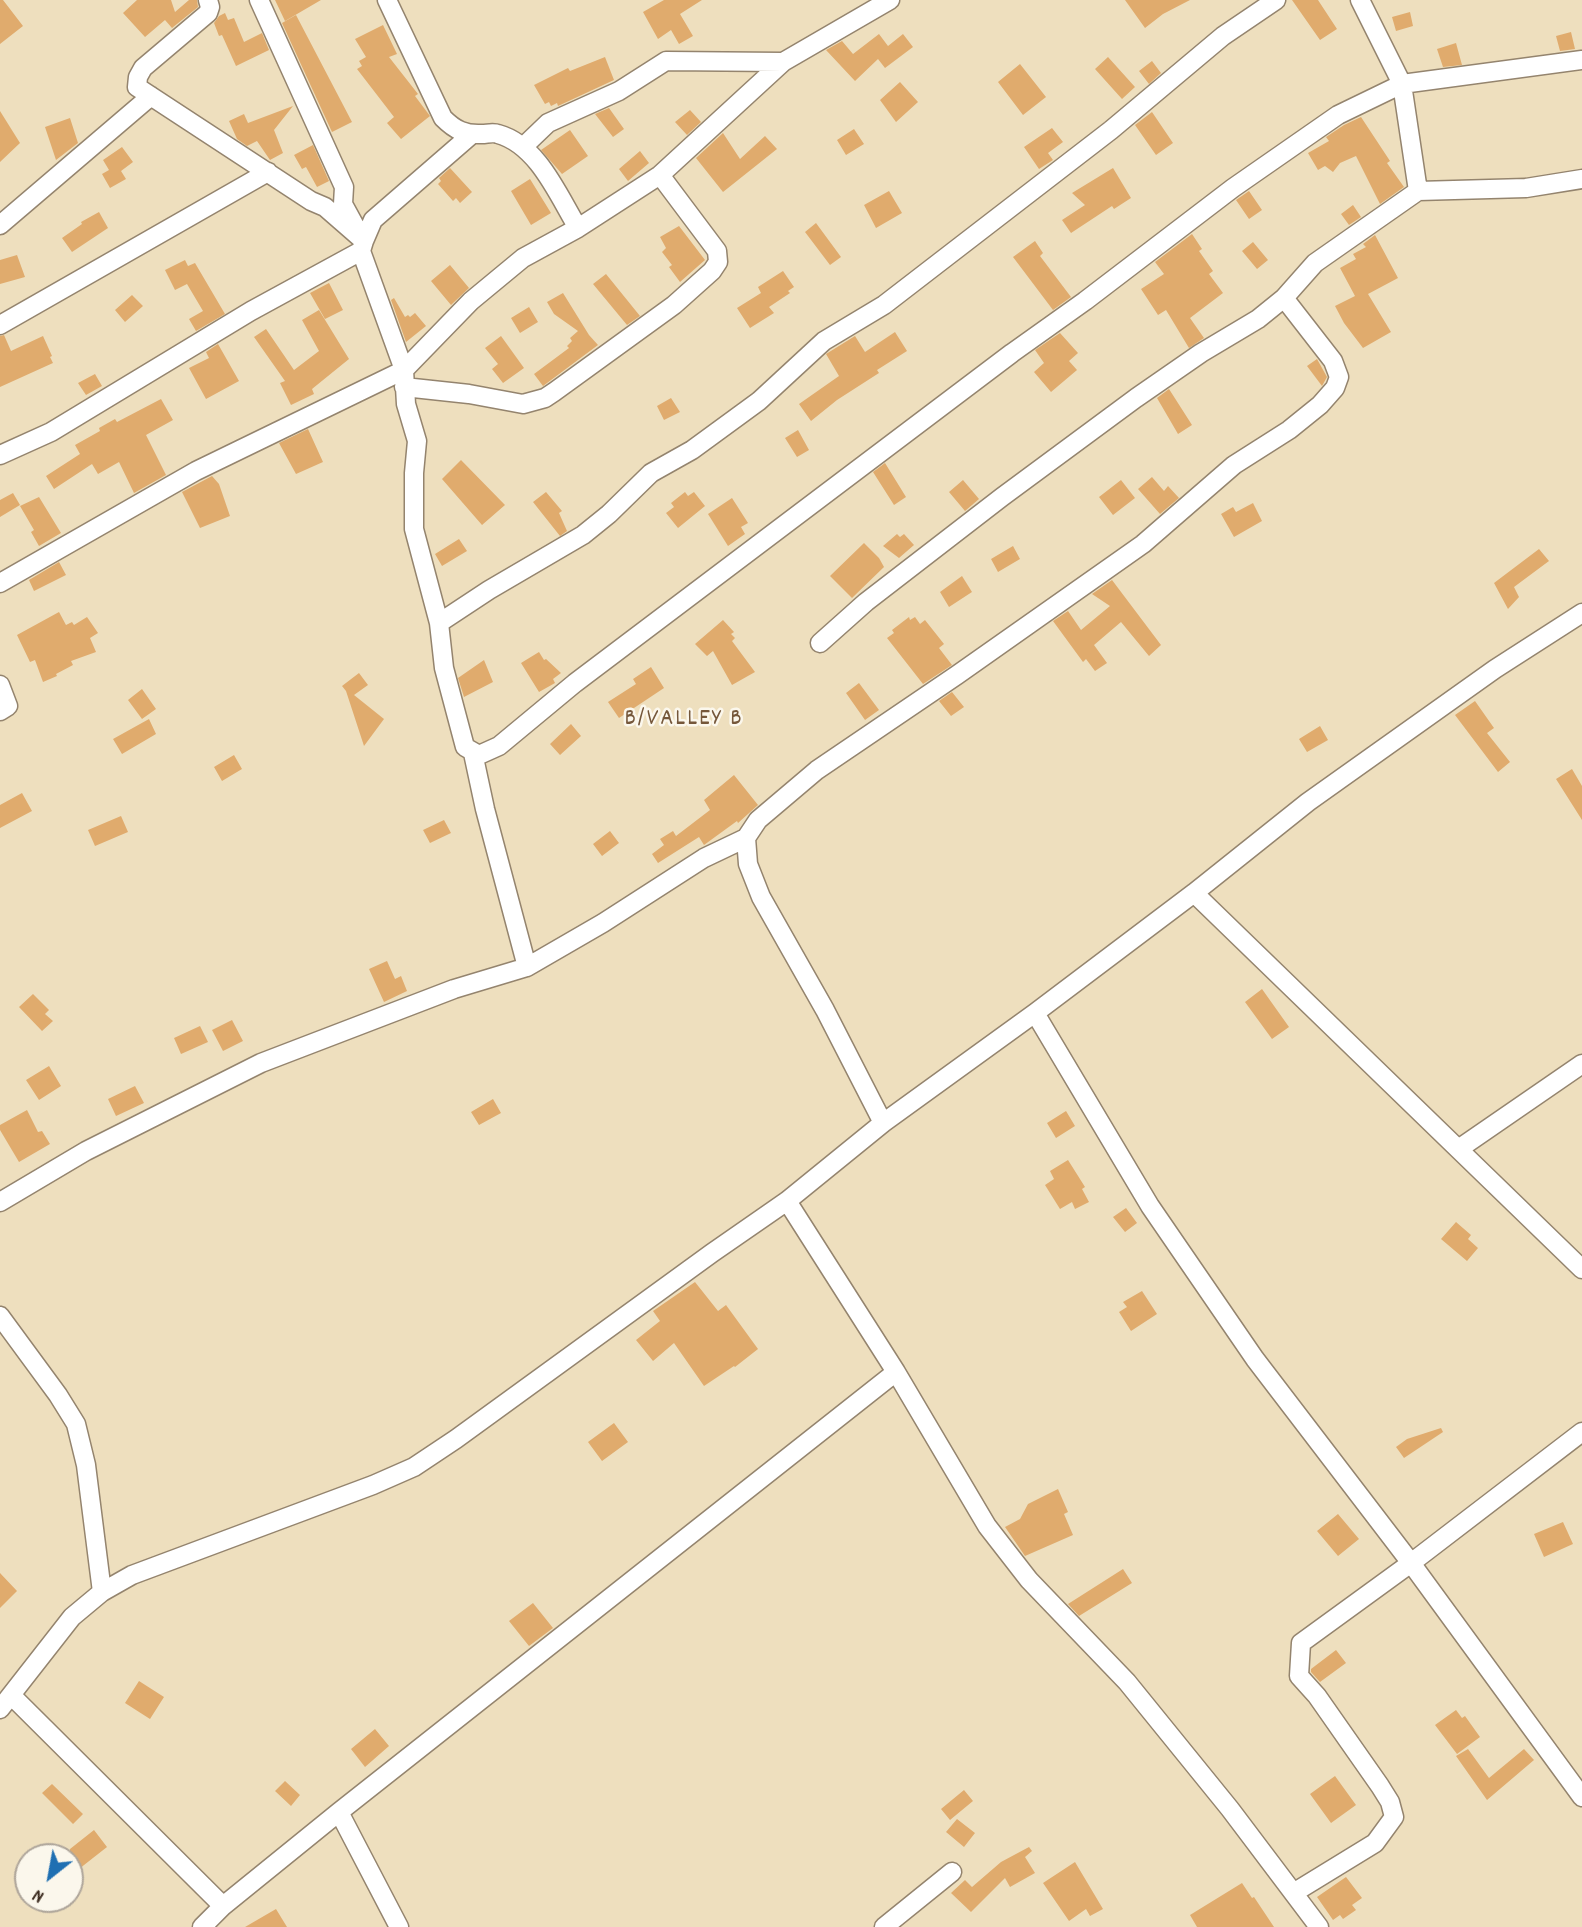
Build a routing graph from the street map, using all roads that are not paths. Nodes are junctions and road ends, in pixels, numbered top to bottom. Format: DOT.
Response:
graph roads {
  1 [pos="208,0"];
  2 [pos="258,0"];
  3 [pos="387,0"];
  4 [pos="890,0"];
  5 [pos="1276,0"];
  6 [pos="1360,0"];
  7 [pos="1582,60"];
  8 [pos="782,62"];
  9 [pos="1402,84"];
  10 [pos="151,96"];
  11 [pos="471,135"];
  12 [pos="523,147"];
  13 [pos="268,172"];
  14 [pos="660,175"];
  15 [pos="1582,179"];
  16 [pos="1418,191"];
  17 [pos="0,225"];
  18 [pos="578,228"];
  19 [pos="362,246"];
  20 [pos="1284,298"];
  21 [pos="0,325"];
  22 [pos="404,379"];
  23 [pos="0,456"];
  24 [pos="0,583"];
  25 [pos="1582,613"];
  26 [pos="439,623"];
  27 [pos="820,643"];
  28 [pos="0,685"];
  29 [pos="0,711"];
  30 [pos="473,753"];
  31 [pos="746,838"];
  32 [pos="1194,893"];
  33 [pos="527,967"];
  34 [pos="1035,1013"];
  35 [pos="1582,1064"];
  36 [pos="883,1123"];
  37 [pos="1460,1148"];
  38 [pos="787,1201"];
  39 [pos="0,1202"];
  40 [pos="1582,1269"];
  41 [pos="0,1316"];
  42 [pos="896,1372"];
  43 [pos="1582,1432"];
  44 [pos="1411,1563"];
  45 [pos="102,1592"];
  46 [pos="6,1702"];
  47 [pos="1582,1797"];
  48 [pos="339,1812"];
  49 [pos="952,1872"];
  50 [pos="1295,1892"];
  51 [pos="223,1906"];
  52 [pos="202,1927"];
  53 [pos="399,1927"];
  54 [pos="884,1927"];
  55 [pos="1319,1927"];
  1 -- 10 [label="street"];
  2 -- 19 [label="street"];
  3 -- 11 [label="street"];
  4 -- 8 [label="street"];
  5 -- 26 [label="street"];
  6 -- 9 [label="street"];
  7 -- 9 [label="street"];
  8 -- 12 [label="street"];
  8 -- 14 [label="street"];
  9 -- 16 [label="street"];
  9 -- 30 [label="street"];
  10 -- 13 [label="street"];
  10 -- 17 [label="street"];
  11 -- 12 [label="street"];
  11 -- 19 [label="street"];
  12 -- 18 [label="street"];
  13 -- 19 [label="street"];
  13 -- 21 [label="street"];
  14 -- 18 [label="street"];
  14 -- 22 [label="street"];
  15 -- 16 [label="street"];
  16 -- 20 [label="street"];
  18 -- 22 [label="street"];
  19 -- 22 [label="street"];
  19 -- 23 [label="street"];
  20 -- 27 [label="street"];
  20 -- 31 [label="street"];
  22 -- 24 [label="street"];
  22 -- 26 [label="street"];
  25 -- 32 [label="street"];
  26 -- 30 [label="street"];
  28 -- 29 [label="street"];
  30 -- 33 [label="street"];
  31 -- 33 [label="street"];
  31 -- 36 [label="street"];
  32 -- 34 [label="street"];
  32 -- 37 [label="street"];
  33 -- 39 [label="street"];
  34 -- 36 [label="street"];
  34 -- 44 [label="street"];
  35 -- 37 [label="street"];
  36 -- 38 [label="street"];
  37 -- 40 [label="street"];
  38 -- 42 [label="street"];
  38 -- 45 [label="street"];
  41 -- 45 [label="street"];
  42 -- 48 [label="street"];
  42 -- 50 [label="street"];
  43 -- 44 [label="street"];
  44 -- 47 [label="street"];
  44 -- 50 [label="street"];
  45 -- 46 [label="street"];
  46 -- 51 [label="street"];
  48 -- 51 [label="street"];
  48 -- 53 [label="street"];
  49 -- 54 [label="street"];
  50 -- 55 [label="street"];
  51 -- 52 [label="street"];
}
